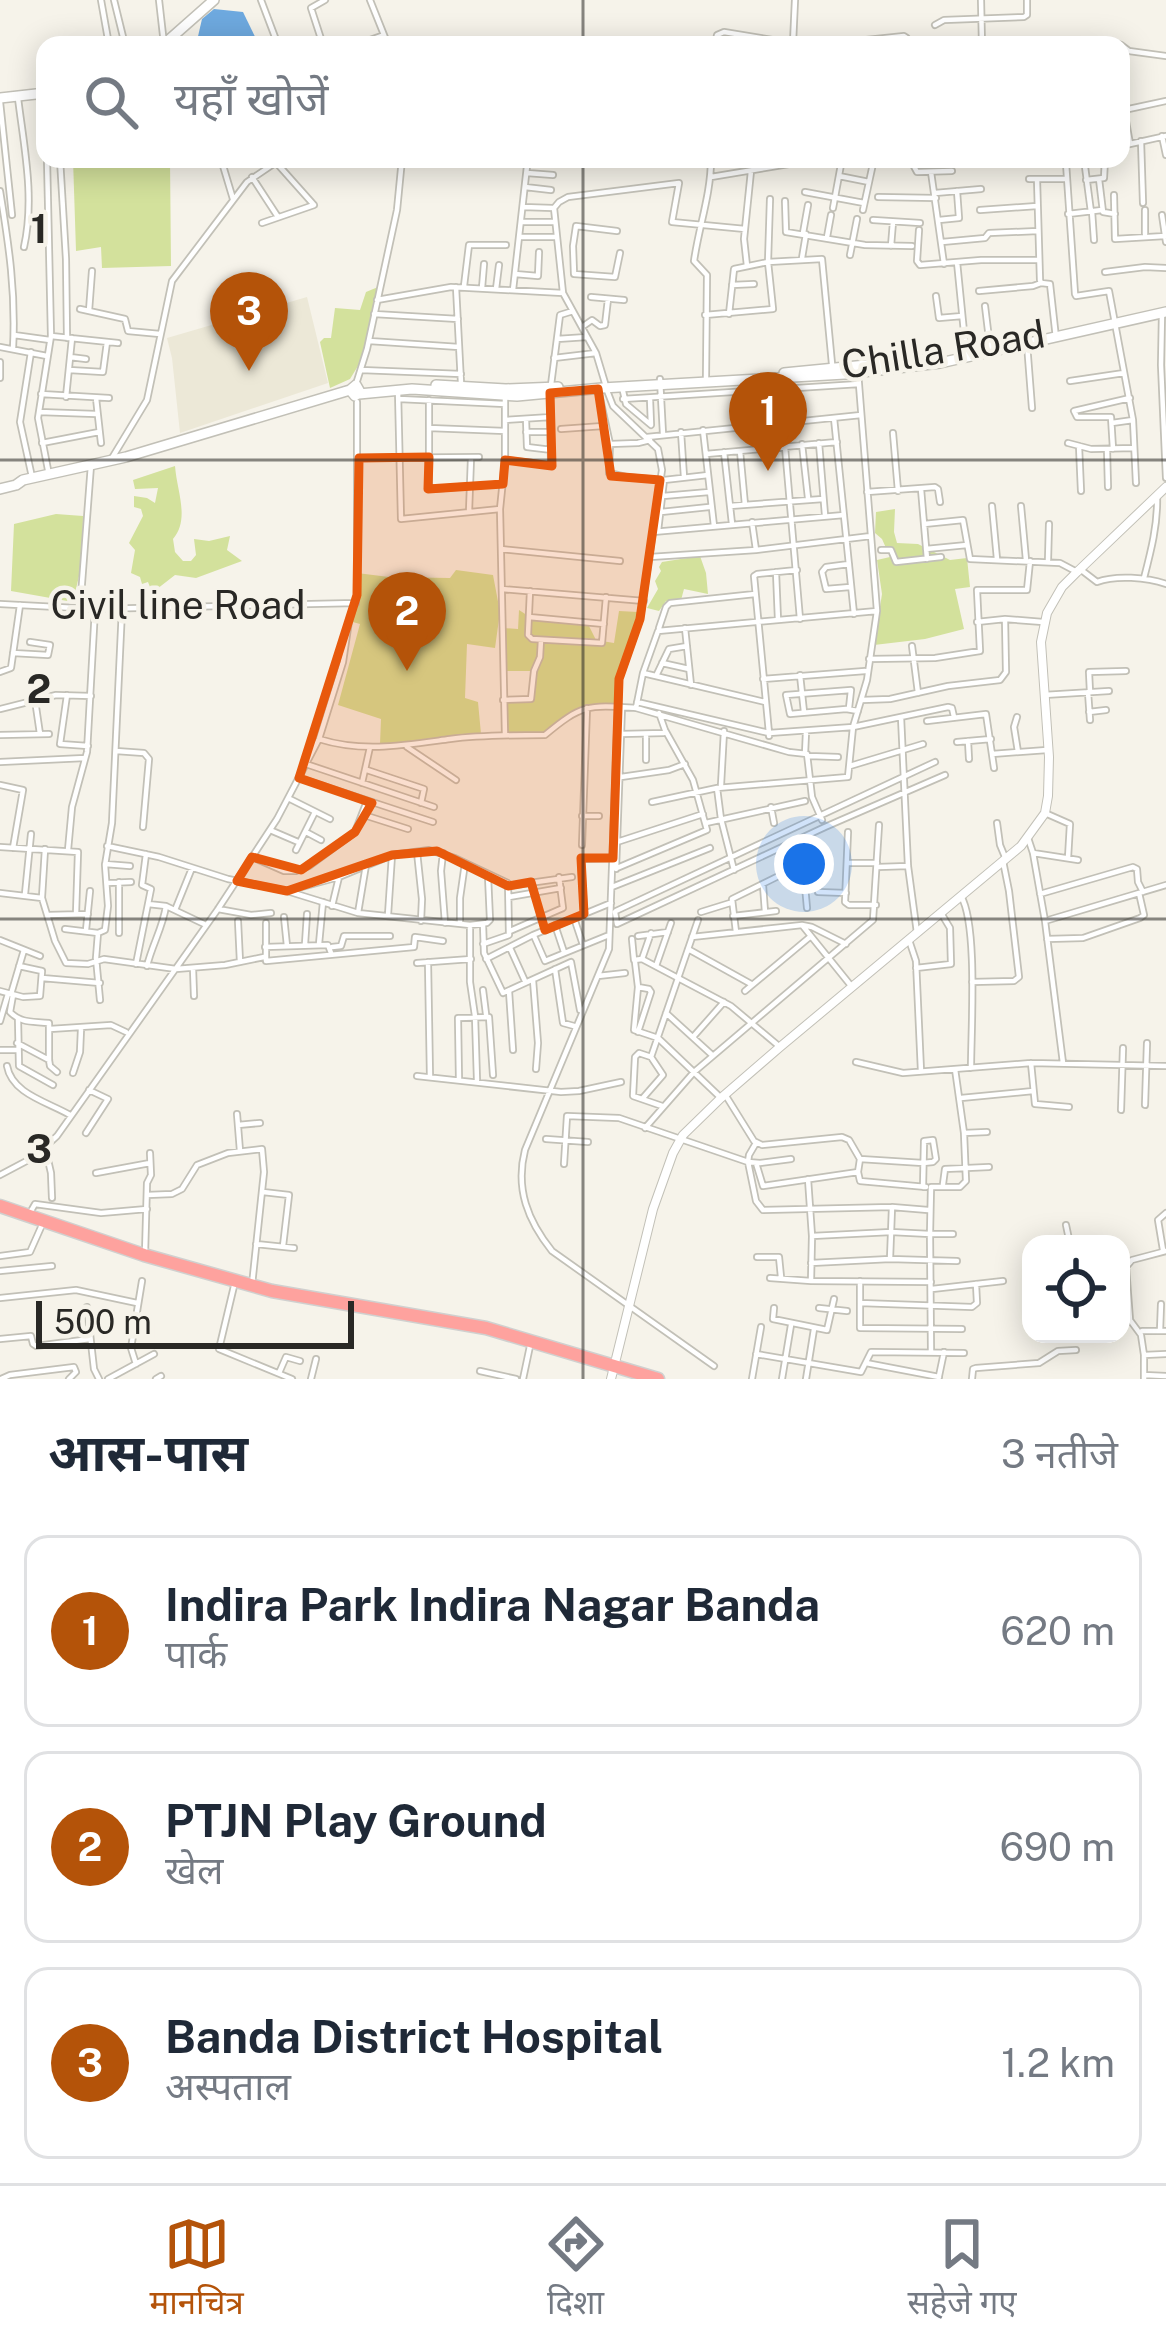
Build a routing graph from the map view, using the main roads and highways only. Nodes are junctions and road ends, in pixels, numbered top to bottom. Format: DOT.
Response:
graph roads {
  1 [pos="210,2"];
  2 [pos="173,36"];
  3 [pos="36,94"];
  4 [pos="0,100"];
  5 [pos="1165,310"];
  6 [pos="1056,334"];
  7 [pos="972,353"];
  8 [pos="859,374"];
  9 [pos="719,380"];
  10 [pos="753,382"];
  11 [pos="603,387"];
  12 [pos="660,387"];
  13 [pos="461,390"];
  14 [pos="356,391"];
  15 [pos="253,422"];
  16 [pos="91,468"];
  17 [pos="5,488"];
  18 [pos="0,1206"];
  19 [pos="477,1328"];
  20 [pos="613,1372"];
  21 [pos="643,1379"];
  22 [pos="658,1379"];
  1 -- 2 [label="main road"];
  3 -- 4 [label="main road"];
  5 -- 6 [label="main road, Chilla Road"];
  6 -- 7 [label="main road, Chilla Road"];
  6 -- 7 [label="main road"];
  7 -- 8 [label="main road, Chilla Road"];
  8 -- 10 [label="main road"];
  8 -- 10 [label="main road, Chilla Road"];
  9 -- 10 [label="main road, Chilla Road"];
  9 -- 12 [label="main road"];
  9 -- 12 [label="main road, Chilla Road"];
  11 -- 12 [label="main road, Chilla Road"];
  11 -- 12 [label="main road"];
  11 -- 13 [label="main road, Chilla Road"];
  13 -- 14 [label="main road"];
  13 -- 14 [label="main road, Chilla Road"];
  14 -- 15 [label="main road"];
  15 -- 16 [label="main road"];
  15 -- 16 [label="main road"];
  16 -- 17 [label="main road"];
  16 -- 17 [label="main road"];
  18 -- 19 [label="highway"];
  19 -- 20 [label="highway"];
  19 -- 20 [label="highway"];
  20 -- 21 [label="highway"];
  20 -- 22 [label="highway"];
}
